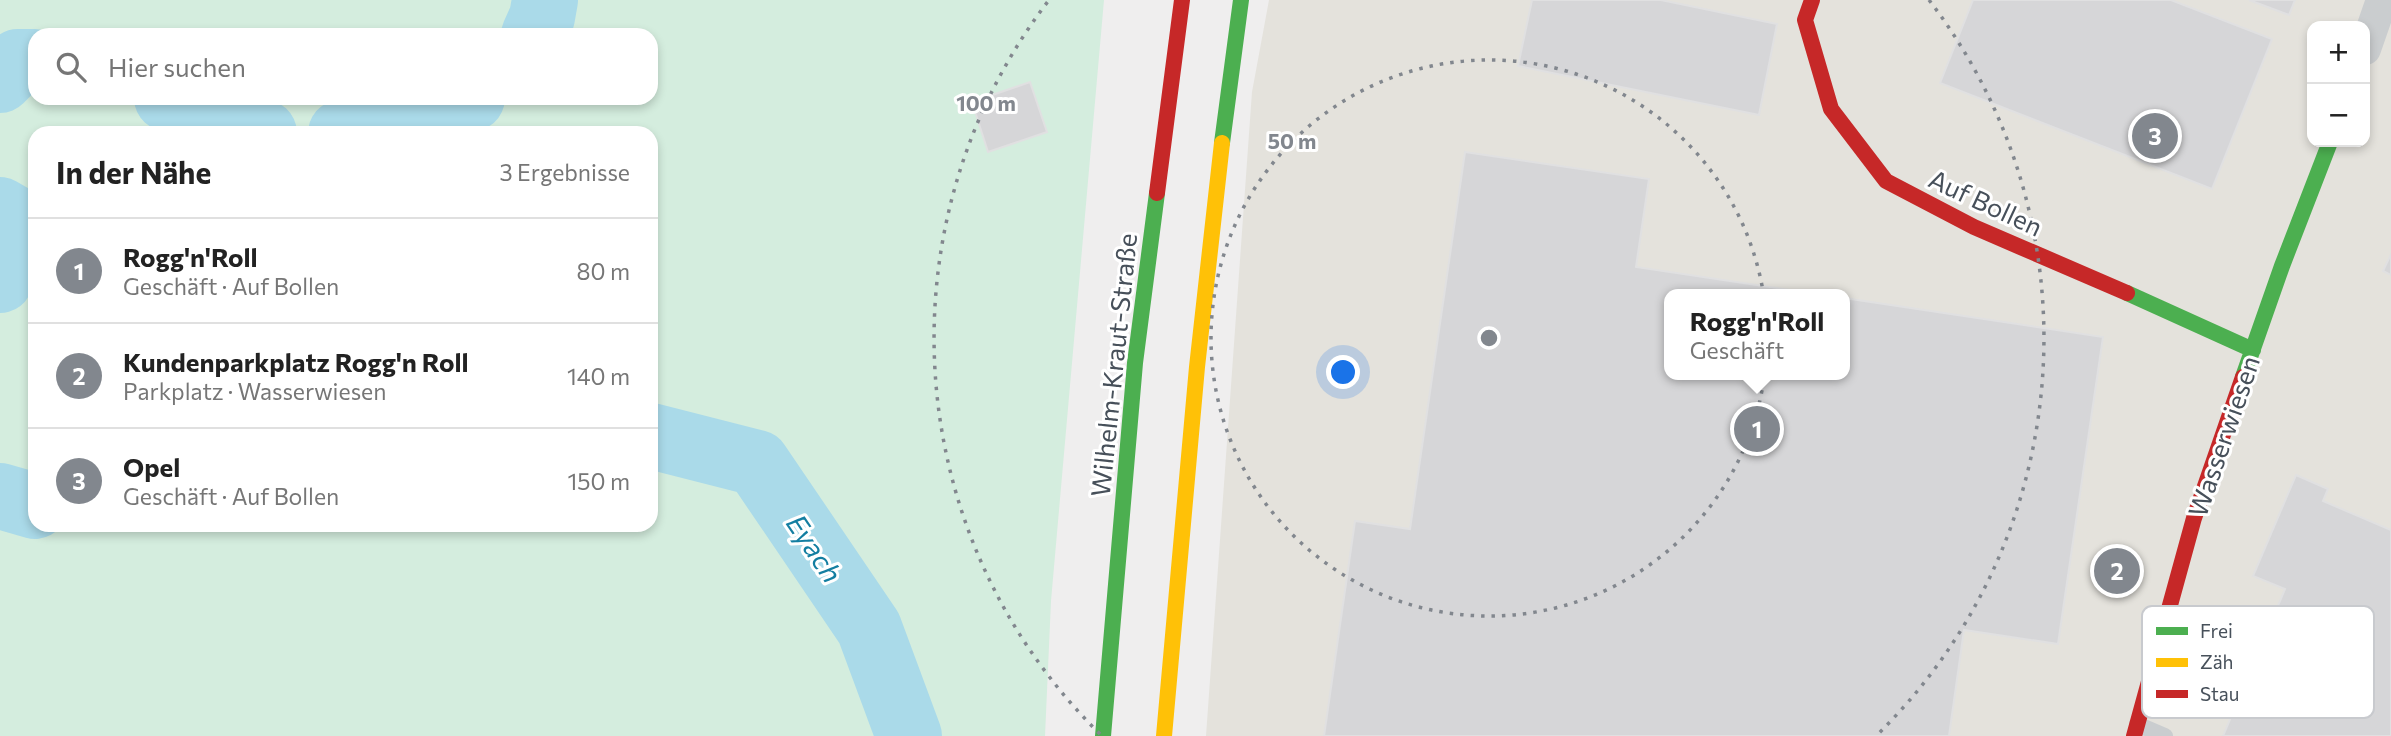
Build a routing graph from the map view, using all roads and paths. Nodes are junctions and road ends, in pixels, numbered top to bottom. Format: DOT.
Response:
graph roads {
  1 [pos="1182,0"];
  2 [pos="1241,0"];
  3 [pos="1812,0"];
  4 [pos="2382,0"];
  5 [pos="2370,35"];
  6 [pos="2328,147"];
  7 [pos="2253,350"];
  8 [pos="2169,606"];
  9 [pos="2142,705"];
  10 [pos="2135,730"];
  11 [pos="1103,736"];
  12 [pos="1164,736"];
  13 [pos="2165,736"];
  1 -- 11 [label="main road, Wilhelm-Kraut-Straße"];
  2 -- 12 [label="main road"];
  3 -- 7 [label="main road, Auf Bollen"];
  4 -- 5 [label="street"];
  6 -- 7 [label="main road, Wasserwiesen"];
  7 -- 8 [label="main road, Wasserwiesen"];
  9 -- 10 [label="main road, Wasserwiesen"];
  10 -- 13 [label="lane"];
}
